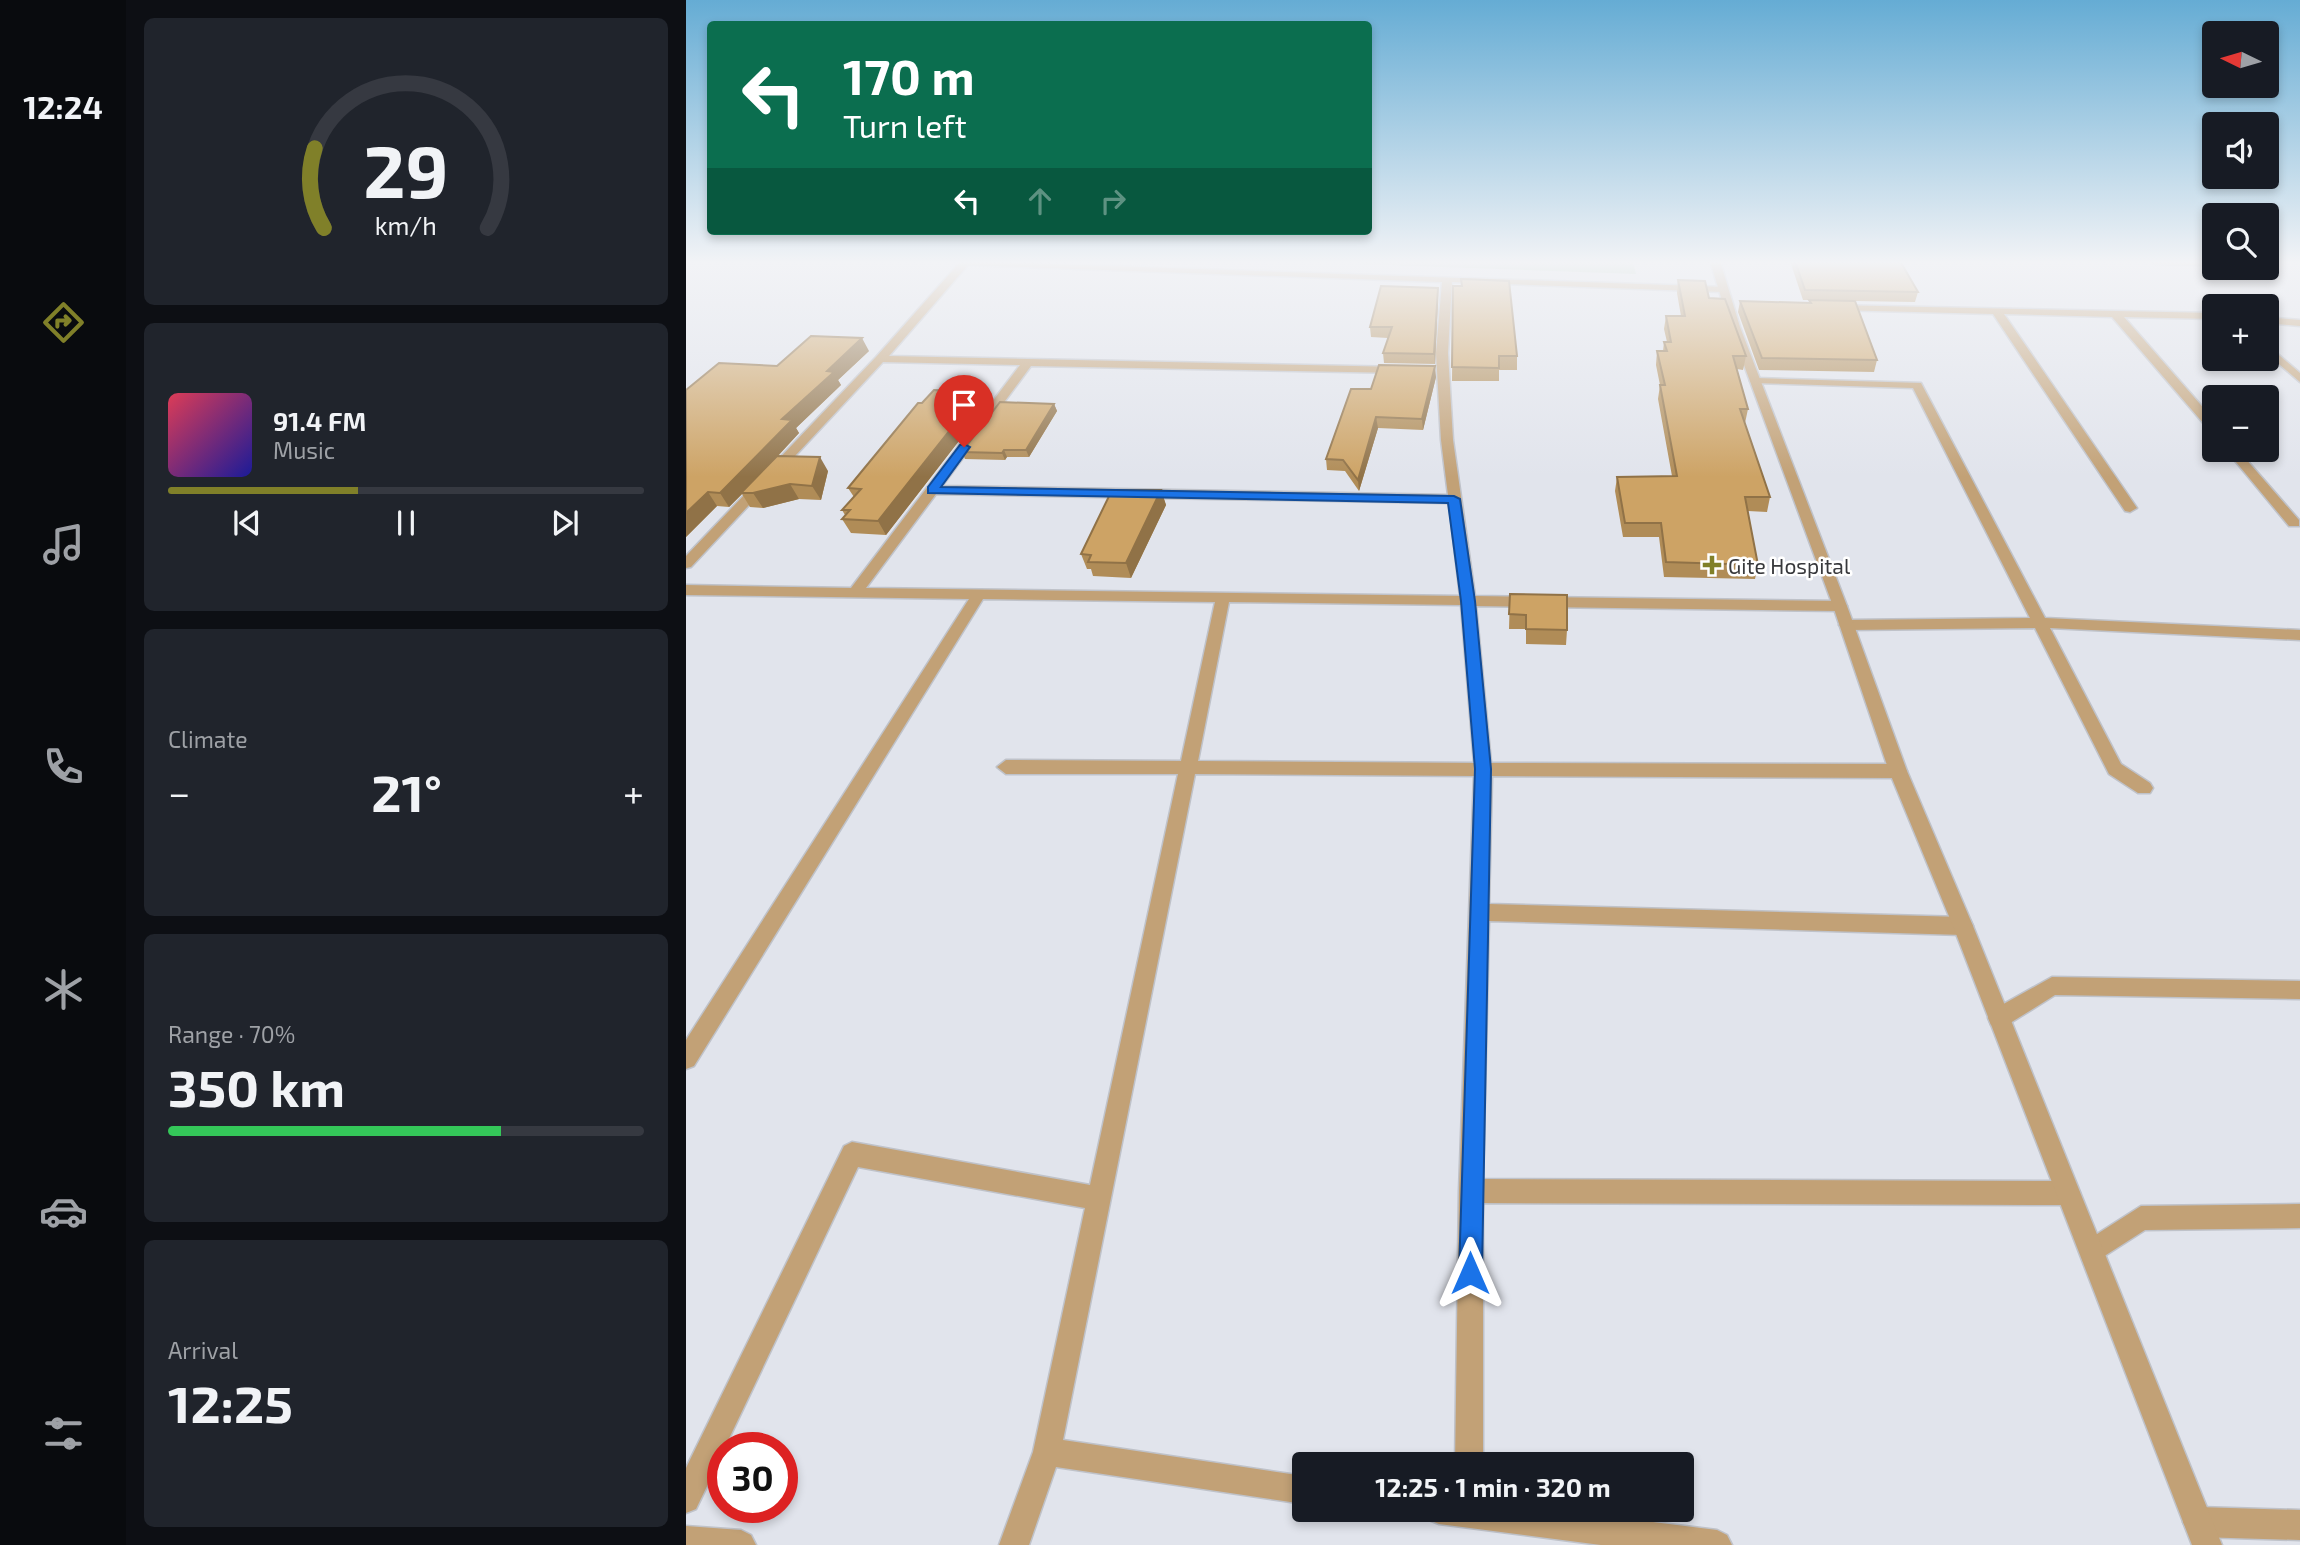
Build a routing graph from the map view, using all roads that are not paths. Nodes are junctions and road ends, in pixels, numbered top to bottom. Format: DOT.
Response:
graph roads {
  1 [pos="903,333"];
  2 [pos="1445,333"];
  3 [pos="1741,333"];
  4 [pos="2012,333"];
  5 [pos="2132,333"];
  6 [pos="880,359"];
  7 [pos="2279,359"];
  8 [pos="1028,362"];
  9 [pos="1415,370"];
  10 [pos="1429,371"];
  11 [pos="1443,371"];
  12 [pos="2300,379"];
  13 [pos="1756,382"];
  14 [pos="2202,414"];
  15 [pos="2242,462"];
  16 [pos="932,490"];
  17 [pos="1454,499"];
  18 [pos="2130,508"];
  19 [pos="2294,523"];
  20 [pos="686,564"];
  21 [pos="686,590"];
  22 [pos="855,593"];
  23 [pos="979,594"];
  24 [pos="1223,597"];
  25 [pos="1468,601"];
  26 [pos="1844,615"];
  27 [pos="2040,623"];
  28 [pos="2300,635"];
  29 [pos="1006,767"];
  30 [pos="1187,768"];
  31 [pos="1483,769"];
  32 [pos="1898,771"];
  33 [pos="2144,788"];
  34 [pos="1479,912"];
  35 [pos="1963,926"];
  36 [pos="2300,990"];
  37 [pos="1999,1018"];
  38 [pos="686,1059"];
  39 [pos="1471,1191"];
  40 [pos="2068,1194"];
  41 [pos="1098,1198"];
  42 [pos="2300,1216"];
  43 [pos="2092,1252"];
  44 [pos="1046,1452"];
  45 [pos="1469,1452"];
  46 [pos="1292,1488"];
  47 [pos="686,1500"];
  48 [pos="1544,1522"];
  49 [pos="2300,1525"];
  50 [pos="2202,1533"];
  51 [pos="686,1541"];
  52 [pos="741,1545"];
  53 [pos="1014,1545"];
  54 [pos="1717,1545"];
  1 -- 6 [label="street"];
  2 -- 11 [label="street"];
  3 -- 13 [label="street"];
  4 -- 18 [label="street"];
  5 -- 14 [label="street"];
  6 -- 8 [label="street"];
  6 -- 20 [label="street"];
  7 -- 12 [label="street"];
  8 -- 9 [label="street"];
  8 -- 16 [label="street"];
  10 -- 11 [label="street"];
  11 -- 17 [label="street"];
  13 -- 26 [label="street"];
  13 -- 27 [label="street"];
  15 -- 19 [label="street"];
  16 -- 17 [label="street"];
  16 -- 22 [label="street"];
  17 -- 25 [label="street"];
  21 -- 22 [label="street"];
  22 -- 23 [label="street"];
  23 -- 24 [label="street"];
  23 -- 38 [label="street"];
  24 -- 25 [label="street"];
  24 -- 30 [label="street"];
  25 -- 26 [label="street"];
  25 -- 31 [label="street"];
  26 -- 27 [label="street"];
  26 -- 32 [label="street"];
  27 -- 28 [label="street"];
  27 -- 33 [label="street"];
  29 -- 30 [label="street"];
  30 -- 31 [label="street"];
  30 -- 41 [label="street"];
  31 -- 32 [label="street"];
  31 -- 34 [label="street"];
  32 -- 35 [label="street"];
  34 -- 35 [label="street"];
  34 -- 39 [label="street"];
  35 -- 37 [label="street"];
  36 -- 37 [label="street"];
  37 -- 40 [label="street"];
  39 -- 40 [label="street"];
  39 -- 45 [label="street"];
  40 -- 43 [label="street"];
  41 -- 44 [label="street"];
  41 -- 47 [label="street"];
  42 -- 43 [label="street"];
  43 -- 50 [label="street"];
  44 -- 46 [label="street"];
  44 -- 53 [label="street"];
  48 -- 54 [label="street"];
  49 -- 50 [label="street"];
  51 -- 52 [label="street"];
}
